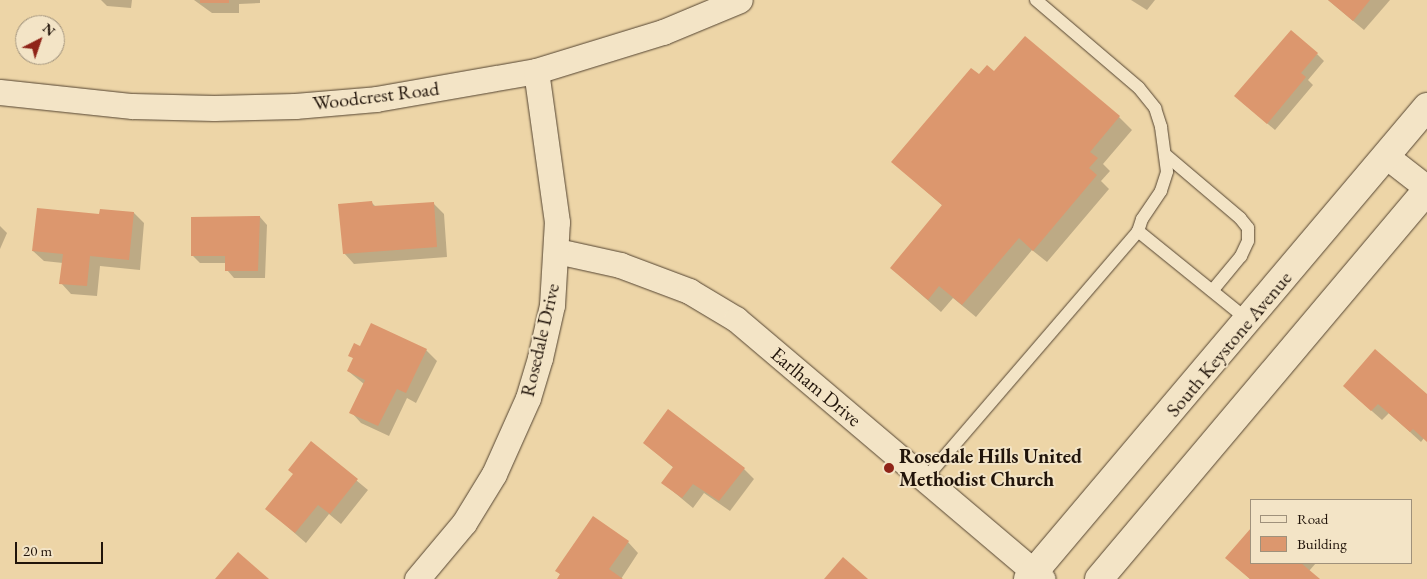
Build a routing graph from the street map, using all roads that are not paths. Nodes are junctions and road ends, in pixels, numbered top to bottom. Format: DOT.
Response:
graph roads {
  1 [pos="740,0"];
  2 [pos="1036,0"];
  3 [pos="536,71"];
  4 [pos="0,92"];
  5 [pos="1427,107"];
  6 [pos="1167,156"];
  7 [pos="1386,156"];
  8 [pos="1427,189"];
  9 [pos="1138,231"];
  10 [pos="557,251"];
  11 [pos="1212,291"];
  12 [pos="1249,321"];
  13 [pos="925,479"];
  14 [pos="1035,577"];
  15 [pos="416,579"];
  16 [pos="1099,579"];
  1 -- 3 [label="street, Woodcrest Road"];
  2 -- 6 [label="lane"];
  3 -- 4 [label="street, Woodcrest Road"];
  3 -- 10 [label="street, Rosedale Drive"];
  5 -- 7 [label="main road, South Keystone Avenue"];
  6 -- 9 [label="lane"];
  6 -- 11 [label="lane"];
  7 -- 8 [label="street"];
  7 -- 12 [label="main road, South Keystone Avenue"];
  8 -- 16 [label="main road"];
  9 -- 11 [label="lane"];
  9 -- 13 [label="lane"];
  10 -- 13 [label="street, Earlham Drive"];
  10 -- 15 [label="street, Rosedale Drive"];
  11 -- 12 [label="lane"];
  12 -- 14 [label="main road, South Keystone Avenue"];
  13 -- 14 [label="street, Earlham Drive"];
}
